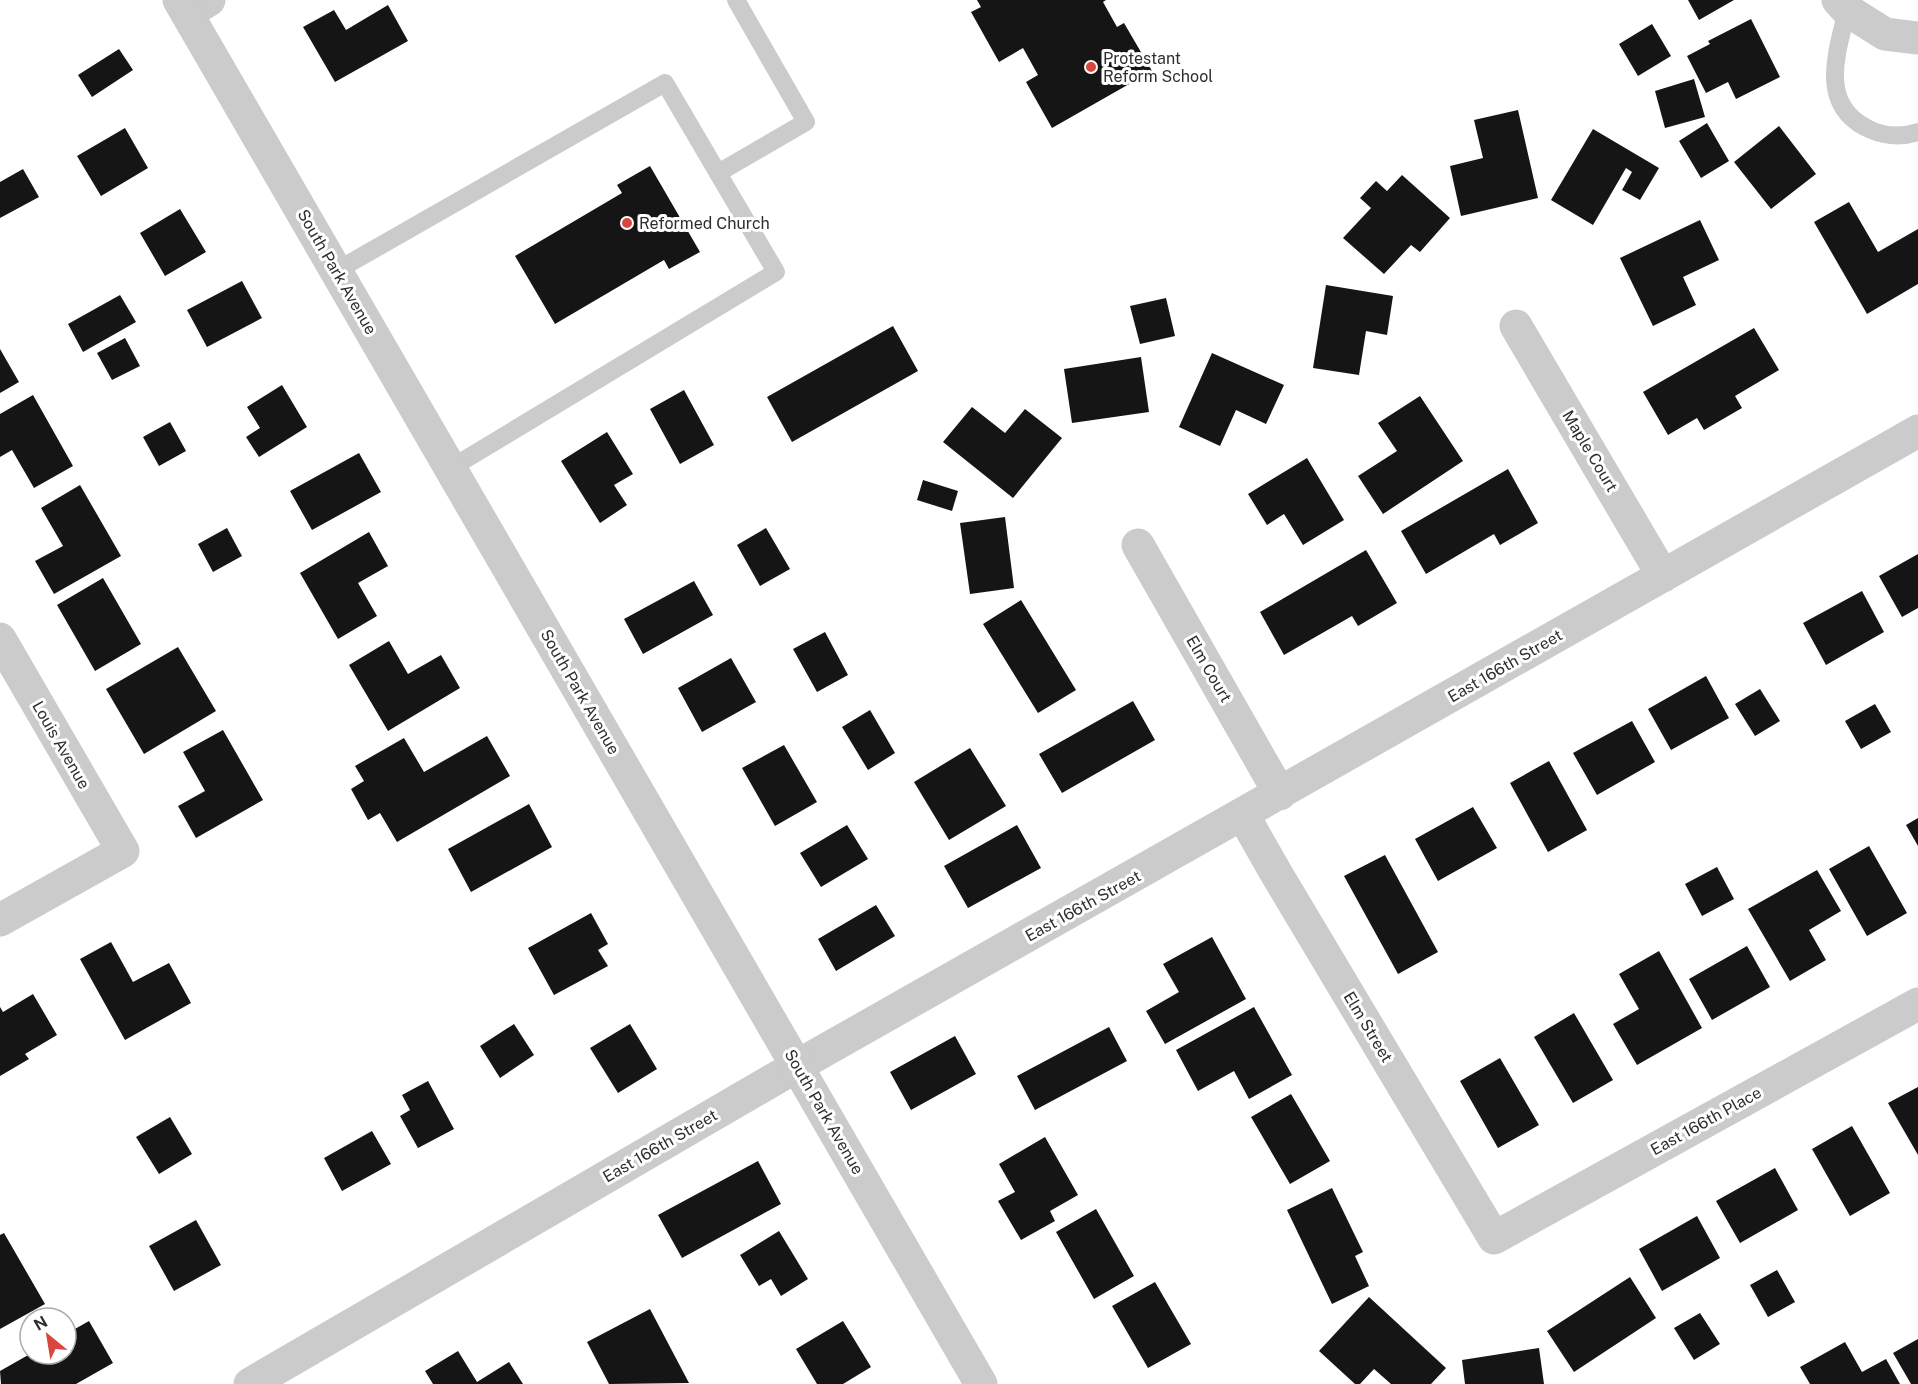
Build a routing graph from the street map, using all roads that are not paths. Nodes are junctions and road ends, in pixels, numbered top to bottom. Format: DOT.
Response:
graph roads {
  1 [pos="736,0"];
  2 [pos="191,4"];
  3 [pos="1843,5"];
  4 [pos="1918,38"];
  5 [pos="1918,132"];
  6 [pos="718,173"];
  7 [pos="336,270"];
  8 [pos="1516,326"];
  9 [pos="1918,431"];
  10 [pos="450,468"];
  11 [pos="1138,545"];
  12 [pos="1663,576"];
  13 [pos="0,639"];
  14 [pos="1280,794"];
  15 [pos="1243,815"];
  16 [pos="0,920"];
  17 [pos="1918,1004"];
  18 [pos="797,1066"];
  19 [pos="1494,1238"];
  20 [pos="250,1384"];
  21 [pos="981,1384"];
  1 -- 6 [label="lane"];
  2 -- 7 [label="street, South Park Avenue"];
  3 -- 4 [label="street"];
  3 -- 5 [label="lane"];
  6 -- 7 [label="lane"];
  6 -- 10 [label="lane"];
  7 -- 10 [label="street, South Park Avenue"];
  8 -- 12 [label="street, Maple Court"];
  9 -- 12 [label="street, East 166th Street"];
  10 -- 18 [label="street, South Park Avenue"];
  11 -- 14 [label="street, Elm Court"];
  12 -- 14 [label="street, East 166th Street"];
  13 -- 16 [label="street, Louis Avenue"];
  14 -- 15 [label="street, East 166th Street"];
  15 -- 18 [label="street, East 166th Street"];
  15 -- 19 [label="street, Elm Street"];
  17 -- 19 [label="street, East 166th Place"];
  18 -- 20 [label="street, East 166th Street"];
  18 -- 21 [label="street, South Park Avenue"];
}
